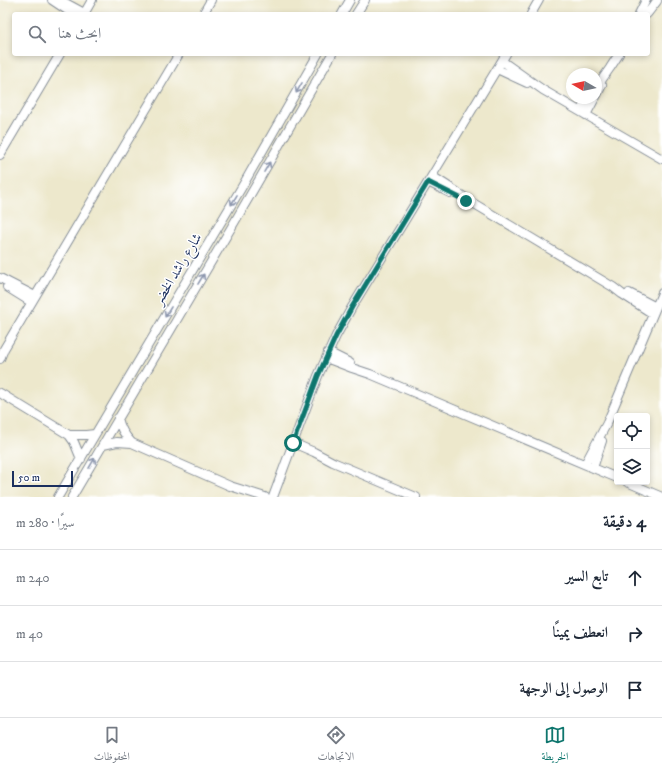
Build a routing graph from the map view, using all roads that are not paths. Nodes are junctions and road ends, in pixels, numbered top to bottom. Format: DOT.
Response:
graph roads {
  1 [pos="52,0"];
  2 [pos="60,0"];
  3 [pos="92,0"];
  4 [pos="211,0"];
  5 [pos="350,0"];
  6 [pos="365,0"];
  7 [pos="539,0"];
  8 [pos="646,0"];
  9 [pos="658,2"];
  10 [pos="70,12"];
  11 [pos="81,12"];
  12 [pos="85,12"];
  13 [pos="204,12"];
  14 [pos="343,12"];
  15 [pos="357,12"];
  16 [pos="531,12"];
  17 [pos="640,12"];
  18 [pos="649,12"];
  19 [pos="59,56"];
  20 [pos="178,56"];
  21 [pos="317,56"];
  22 [pos="331,56"];
  23 [pos="618,56"];
  24 [pos="504,58"];
  25 [pos="610,68"];
  26 [pos="497,69"];
  27 [pos="602,79"];
  28 [pos="602,85"];
  29 [pos="543,90"];
  30 [pos="587,104"];
  31 [pos="590,104"];
  32 [pos="583,113"];
  33 [pos="0,155"];
  34 [pos="662,159"];
  35 [pos="430,179"];
  36 [pos="0,278"];
  37 [pos="0,281"];
  38 [pos="662,293"];
  39 [pos="33,299"];
  40 [pos="655,310"];
  41 [pos="2,351"];
  42 [pos="327,355"];
  43 [pos="0,359"];
  44 [pos="0,393"];
  45 [pos="118,418"];
  46 [pos="607,423"];
  47 [pos="95,434"];
  48 [pos="69,435"];
  49 [pos="132,443"];
  50 [pos="103,445"];
  51 [pos="292,446"];
  52 [pos="81,458"];
  53 [pos="585,464"];
  54 [pos="593,468"];
  55 [pos="614,477"];
  56 [pos="634,485"];
  57 [pos="230,486"];
  58 [pos="58,497"];
  59 [pos="72,497"];
  60 [pos="249,497"];
  61 [pos="265,497"];
  62 [pos="273,497"];
  63 [pos="416,497"];
  64 [pos="662,497"];
  1 -- 10 [label="street"];
  2 -- 11 [label="street"];
  3 -- 12 [label="street"];
  4 -- 13 [label="street"];
  5 -- 14 [label="street"];
  6 -- 15 [label="street"];
  7 -- 16 [label="street"];
  8 -- 17 [label="street"];
  9 -- 18 [label="street"];
  19 -- 33 [label="street"];
  20 -- 39 [label="street"];
  21 -- 47 [label="street, شارع راشد الخضر, one-way"];
  45 -- 22 [label="street, شارع راشد الخضر, one-way"];
  23 -- 25 [label="street"];
  24 -- 26 [label="street"];
  24 -- 29 [label="street"];
  25 -- 27 [label="street"];
  25 -- 28 [label="street"];
  26 -- 29 [label="street"];
  26 -- 35 [label="street"];
  29 -- 32 [label="street"];
  30 -- 32 [label="street"];
  31 -- 32 [label="street"];
  32 -- 34 [label="street"];
  35 -- 40 [label="street"];
  35 -- 42 [label="street"];
  36 -- 39 [label="street"];
  37 -- 39 [label="street"];
  38 -- 40 [label="street"];
  39 -- 41 [label="street"];
  40 -- 46 [label="street"];
  41 -- 43 [label="street"];
  42 -- 51 [label="street"];
  42 -- 53 [label="street"];
  44 -- 48 [label="street"];
  45 -- 49 [label="street"];
  45 -- 50 [label="street, شارع راشد الخضر"];
  46 -- 53 [label="street"];
  46 -- 54 [label="street"];
  47 -- 48 [label="street"];
  47 -- 52 [label="street, شارع راشد الخضر"];
  48 -- 52 [label="street"];
  49 -- 50 [label="street"];
  49 -- 57 [label="street"];
  59 -- 50 [label="street, شارع راشد الخضر, one-way"];
  51 -- 62 [label="street"];
  51 -- 63 [label="street"];
  52 -- 58 [label="street, شارع راشد الخضر"];
  53 -- 54 [label="street"];
  54 -- 55 [label="street"];
  56 -- 64 [label="street"];
  57 -- 60 [label="street"];
  57 -- 61 [label="street"];
}
